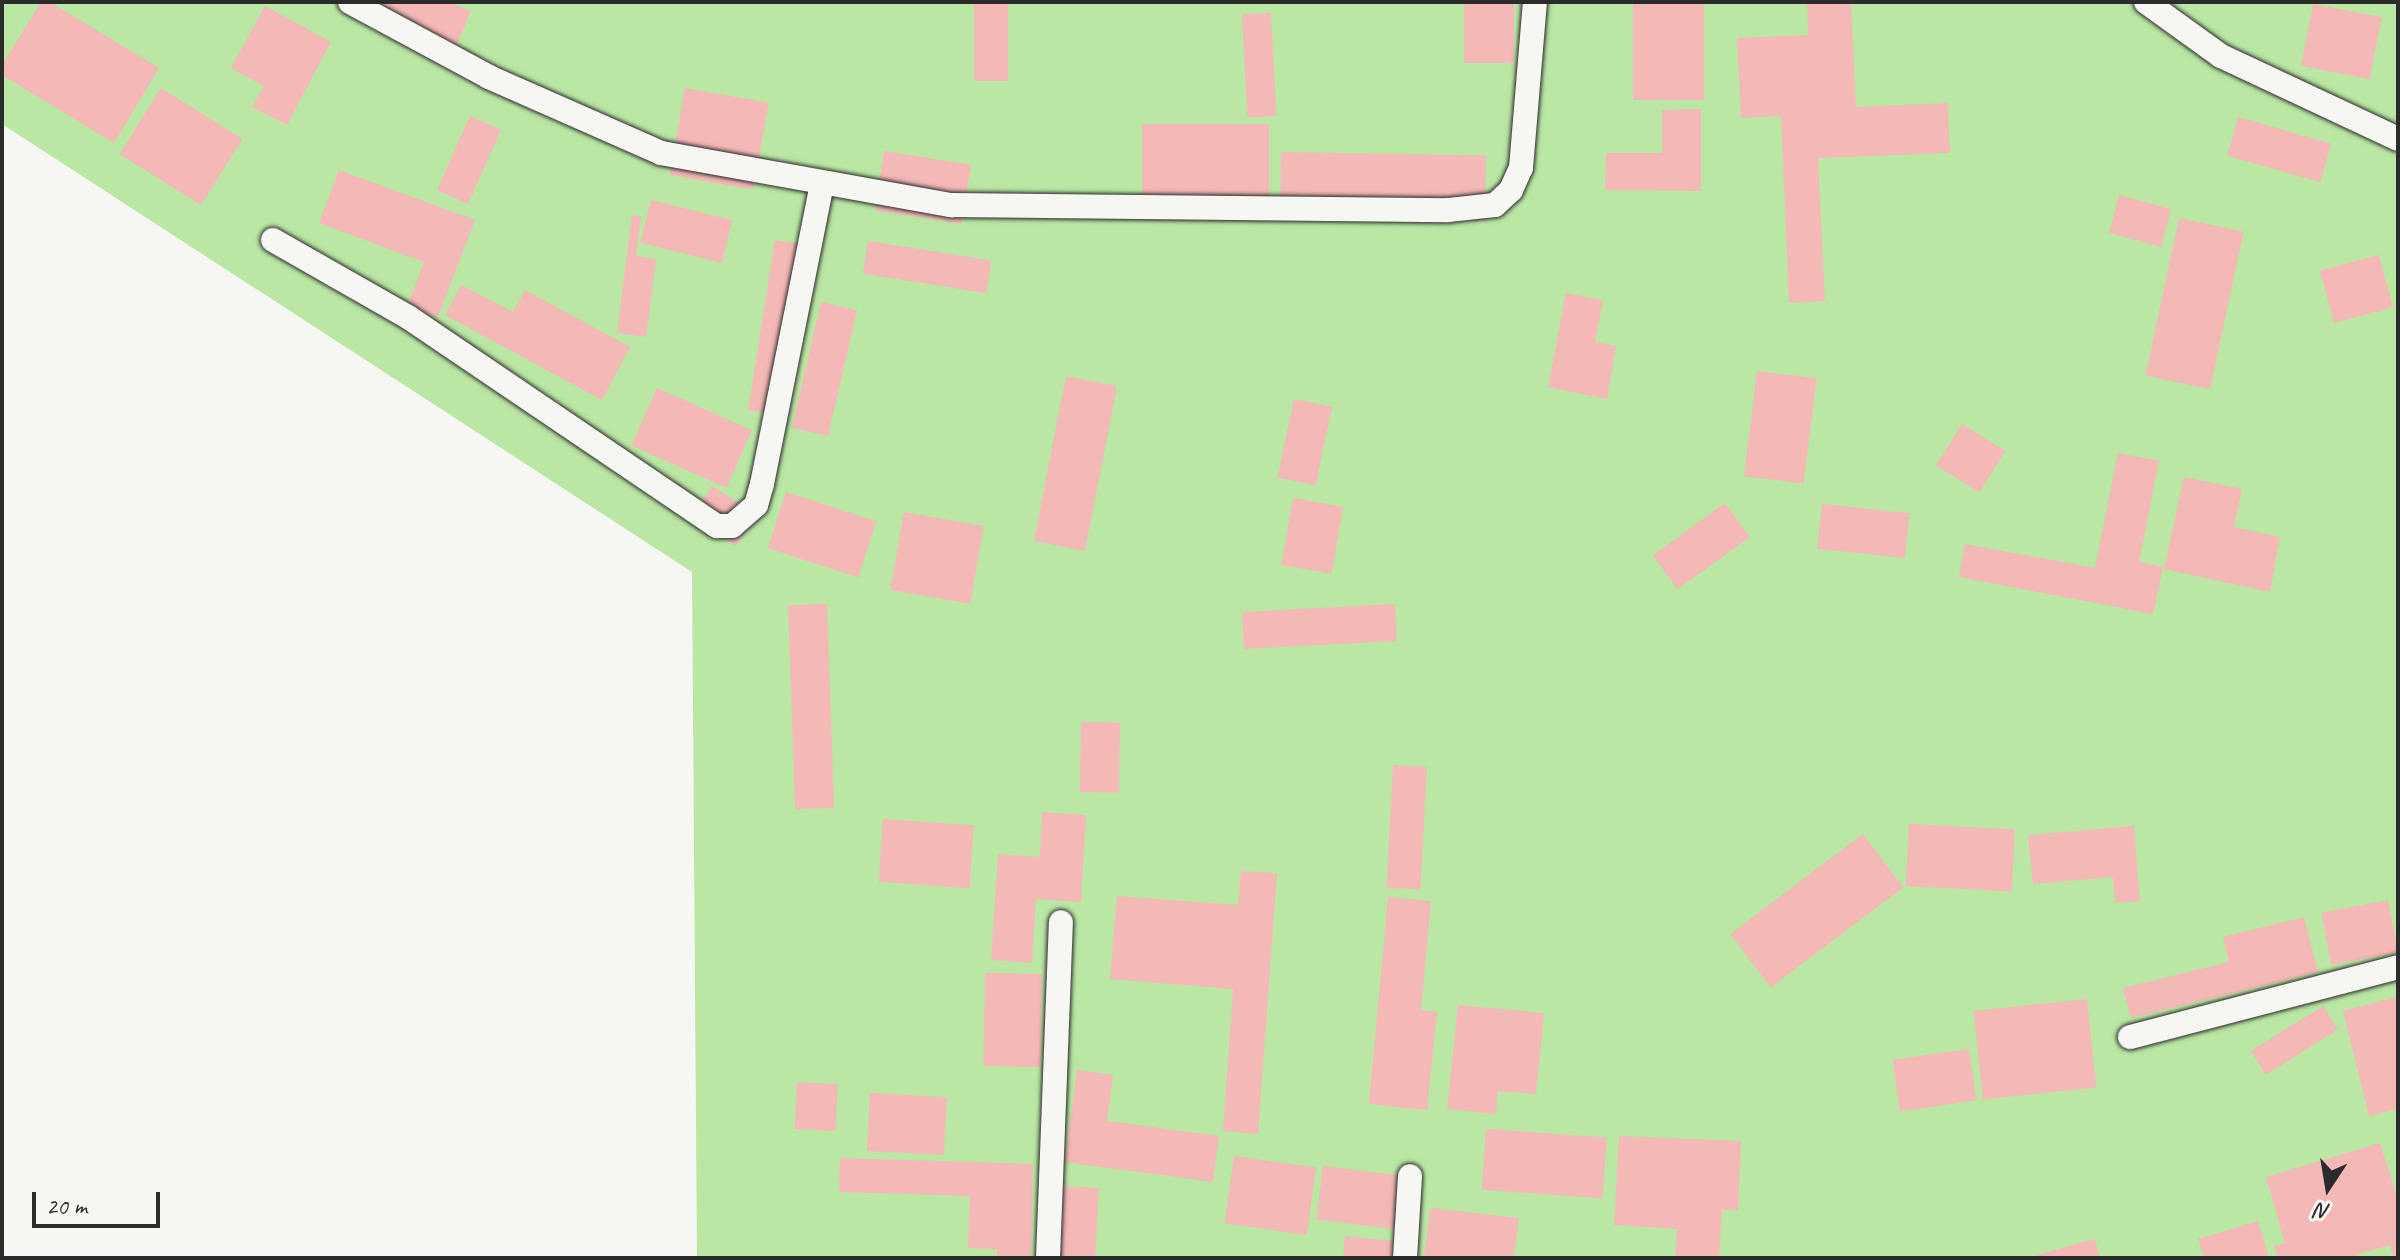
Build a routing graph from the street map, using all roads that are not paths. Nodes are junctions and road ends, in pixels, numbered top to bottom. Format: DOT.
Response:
graph roads {
  1 [pos="350,2"];
  2 [pos="1535,2"];
  3 [pos="2146,2"];
  4 [pos="2398,139"];
  5 [pos="822,183"];
  6 [pos="273,240"];
  7 [pos="1061,922"];
  8 [pos="2398,967"];
  9 [pos="2130,1037"];
  10 [pos="1410,1176"];
  11 [pos="1048,1258"];
  12 [pos="1405,1258"];
  1 -- 5 [label="lane"];
  2 -- 5 [label="lane"];
  3 -- 4 [label="lane"];
  5 -- 6 [label="lane"];
  7 -- 11 [label="lane"];
  8 -- 9 [label="lane"];
  10 -- 12 [label="lane"];
}
